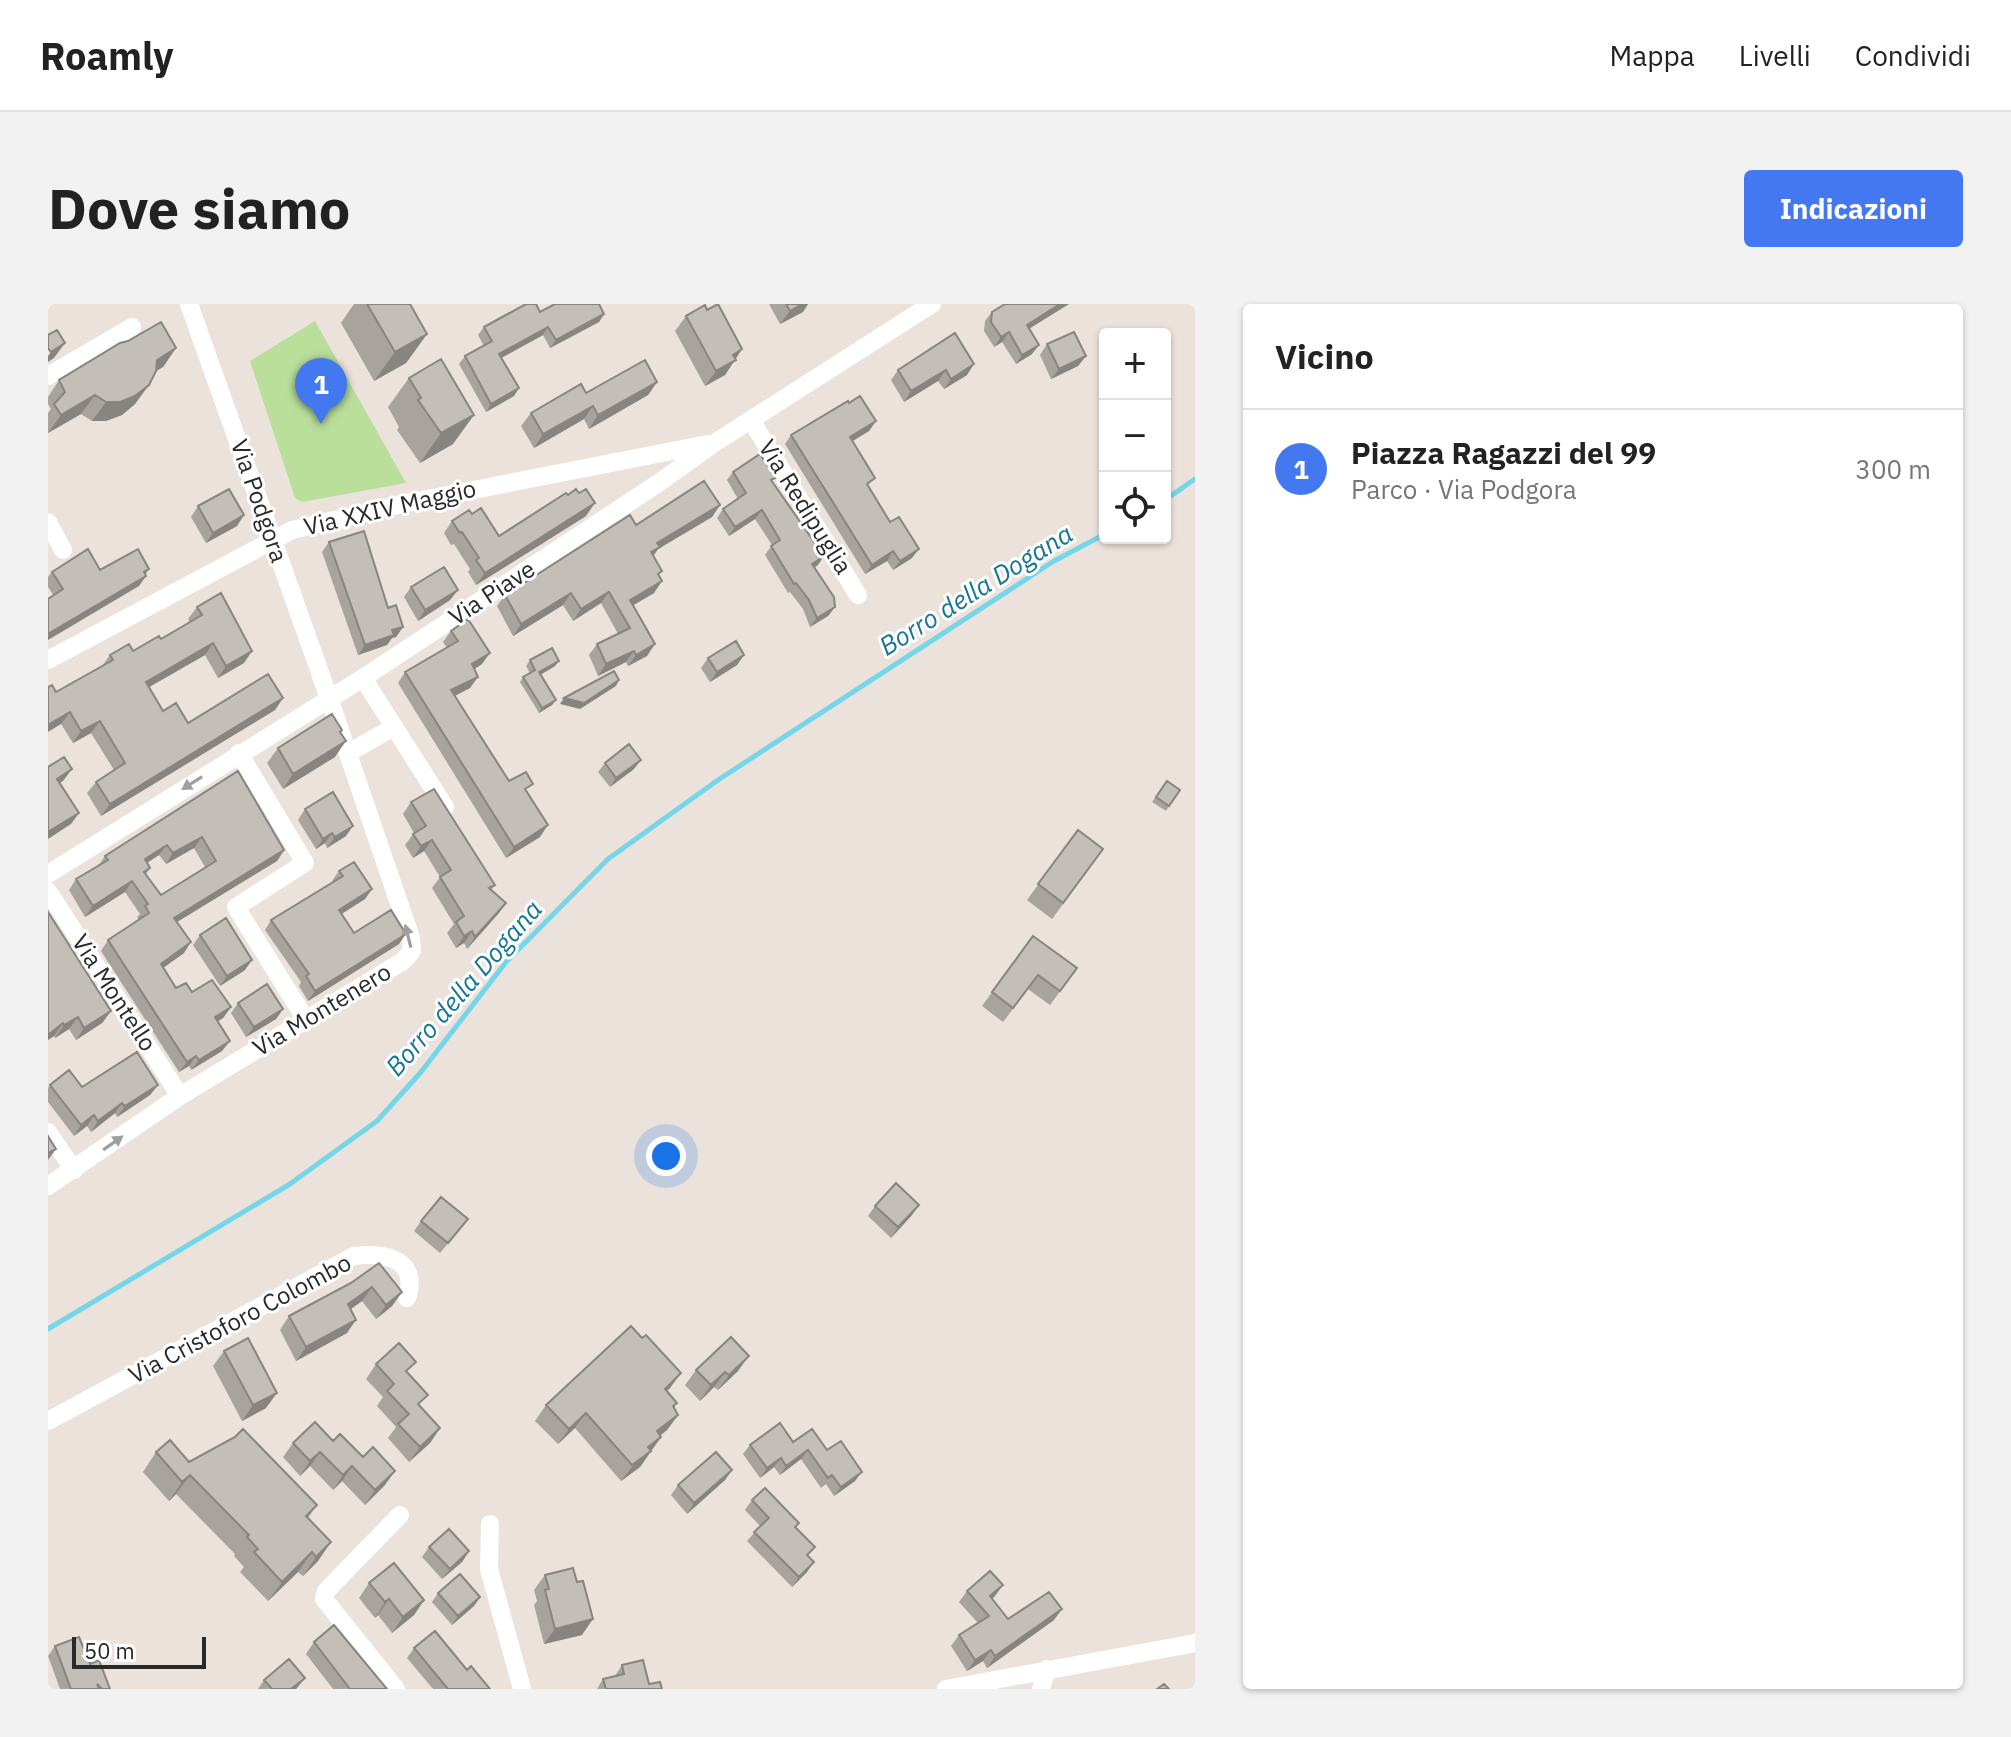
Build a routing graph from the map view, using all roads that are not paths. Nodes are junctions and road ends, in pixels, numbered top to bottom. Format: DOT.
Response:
graph roads {
  1 [pos="189,304"];
  2 [pos="932,304"];
  3 [pos="132,327"];
  4 [pos="48,376"];
  5 [pos="751,420"];
  6 [pos="713,444"];
  7 [pos="48,522"];
  8 [pos="273,541"];
  9 [pos="63,550"];
  10 [pos="858,595"];
  11 [pos="48,660"];
  12 [pos="363,678"];
  13 [pos="329,698"];
  14 [pos="394,727"];
  15 [pos="239,753"];
  16 [pos="348,753"];
  17 [pos="454,820"];
  18 [pos="48,874"];
  19 [pos="48,891"];
  20 [pos="306,1020"];
  21 [pos="180,1096"];
  22 [pos="48,1132"];
  23 [pos="74,1170"];
  24 [pos="48,1186"];
  25 [pos="407,1298"];
  26 [pos="48,1421"];
  27 [pos="400,1515"];
  28 [pos="490,1524"];
  29 [pos="1195,1643"];
  30 [pos="1047,1669"];
  31 [pos="396,1689"];
  32 [pos="522,1689"];
  33 [pos="946,1689"];
  34 [pos="1041,1689"];
  1 -- 8 [label="street, Via Podgora"];
  2 -- 5 [label="street, Via Piave"];
  3 -- 4 [label="street"];
  5 -- 6 [label="street, Via Piave"];
  5 -- 10 [label="street, Via Redipuglia"];
  6 -- 8 [label="street, Via XXIV Maggio"];
  6 -- 12 [label="street, Via Piave"];
  7 -- 9 [label="street"];
  8 -- 11 [label="street, Via XXIV Maggio"];
  8 -- 13 [label="street, Via Podgora"];
  12 -- 13 [label="street, Via Piave"];
  12 -- 14 [label="street"];
  13 -- 15 [label="street, Via Piave"];
  13 -- 16 [label="street, Via Montenero"];
  14 -- 16 [label="street"];
  14 -- 17 [label="street"];
  15 -- 18 [label="street, Via Piave, one-way"];
  15 -- 20 [label="street"];
  20 -- 16 [label="street, Via Montenero, one-way"];
  19 -- 21 [label="street, Via Montello"];
  20 -- 21 [label="street, Via Montenero"];
  23 -- 21 [label="street, Via Montenero, one-way"];
  22 -- 23 [label="street"];
  23 -- 24 [label="street, Via Montenero"];
  25 -- 26 [label="street, Via Cristoforo Colombo"];
  27 -- 31 [label="street"];
  28 -- 32 [label="street"];
  29 -- 30 [label="street"];
  30 -- 33 [label="street"];
  30 -- 34 [label="street"];
}
